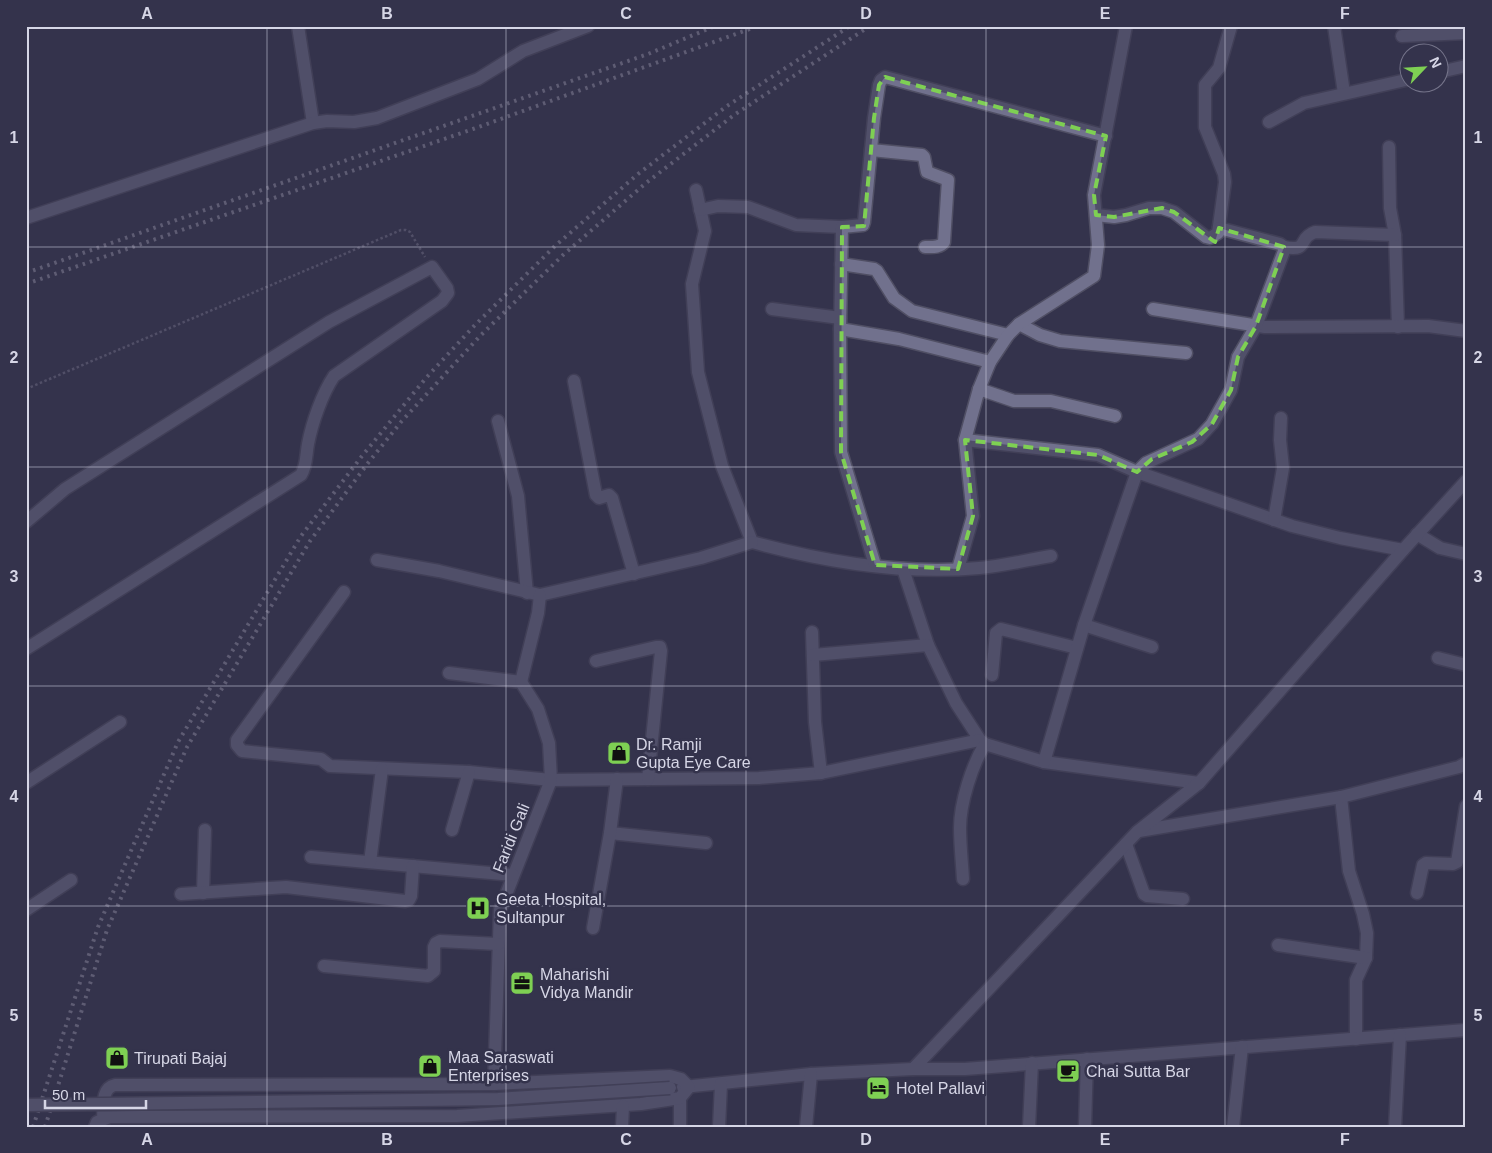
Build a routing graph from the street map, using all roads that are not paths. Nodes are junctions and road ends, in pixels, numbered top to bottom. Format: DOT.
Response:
graph roads {
  1 [pos="298,26"];
  2 [pos="588,26"];
  3 [pos="1126,26"];
  4 [pos="1231,26"];
  5 [pos="1334,26"];
  6 [pos="569,29"];
  7 [pos="1466,33"];
  8 [pos="1402,36"];
  9 [pos="1466,66"];
  10 [pos="1450,70"];
  11 [pos="1400,81"];
  12 [pos="1344,93"];
  13 [pos="1269,122"];
  14 [pos="313,123"];
  15 [pos="1106,136"];
  16 [pos="1389,147"];
  17 [pos="871,150"];
  18 [pos="696,190"];
  19 [pos="700,210"];
  20 [pos="1096,215"];
  21 [pos="26,218"];
  22 [pos="842,227"];
  23 [pos="1219,228"];
  24 [pos="1395,235"];
  25 [pos="925,247"];
  26 [pos="1284,247"];
  27 [pos="841,264"];
  28 [pos="772,309"];
  29 [pos="1153,309"];
  30 [pos="840,324"];
  31 [pos="1019,324"];
  32 [pos="1256,326"];
  33 [pos="1398,327"];
  34 [pos="1466,331"];
  35 [pos="1008,335"];
  36 [pos="1186,353"];
  37 [pos="990,362"];
  38 [pos="574,381"];
  39 [pos="979,389"];
  40 [pos="1115,416"];
  41 [pos="1281,418"];
  42 [pos="498,421"];
  43 [pos="965,440"];
  44 [pos="1136,472"];
  45 [pos="1466,481"];
  46 [pos="1274,520"];
  47 [pos="26,522"];
  48 [pos="1417,534"];
  49 [pos="752,542"];
  50 [pos="1402,550"];
  51 [pos="1466,554"];
  52 [pos="1051,556"];
  53 [pos="377,560"];
  54 [pos="875,565"];
  55 [pos="903,569"];
  56 [pos="958,569"];
  57 [pos="634,574"];
  58 [pos="344,592"];
  59 [pos="527,593"];
  60 [pos="540,595"];
  61 [pos="1084,625"];
  62 [pos="812,632"];
  63 [pos="928,645"];
  64 [pos="1152,647"];
  65 [pos="1077,648"];
  66 [pos="26,649"];
  67 [pos="813,655"];
  68 [pos="1438,658"];
  69 [pos="596,661"];
  70 [pos="1466,665"];
  71 [pos="449,672"];
  72 [pos="992,675"];
  73 [pos="521,682"];
  74 [pos="120,722"];
  75 [pos="982,742"];
  76 [pos="1044,762"];
  77 [pos="382,769"];
  78 [pos="1463,769"];
  79 [pos="469,772"];
  80 [pos="821,773"];
  81 [pos="616,779"];
  82 [pos="648,779"];
  83 [pos="551,780"];
  84 [pos="26,783"];
  85 [pos="1199,783"];
  86 [pos="1341,797"];
  87 [pos="1466,806"];
  88 [pos="206,830"];
  89 [pos="452,830"];
  90 [pos="1137,832"];
  91 [pos="610,833"];
  92 [pos="706,843"];
  93 [pos="1126,844"];
  94 [pos="311,856"];
  95 [pos="370,862"];
  96 [pos="413,866"];
  97 [pos="513,875"];
  98 [pos="963,879"];
  99 [pos="70,880"];
  100 [pos="203,893"];
  101 [pos="1417,893"];
  102 [pos="180,894"];
  103 [pos="1183,899"];
  104 [pos="26,910"];
  105 [pos="593,928"];
  106 [pos="498,944"];
  107 [pos="1278,945"];
  108 [pos="1366,958"];
  109 [pos="324,966"];
  110 [pos="1466,1030"];
  111 [pos="1400,1035"];
  112 [pos="1356,1039"];
  113 [pos="1242,1047"];
  114 [pos="1086,1059"];
  115 [pos="1032,1064"];
  116 [pos="913,1069"];
  117 [pos="812,1074"];
  118 [pos="494,1084"];
  119 [pos="721,1084"];
  120 [pos="689,1087"];
  121 [pos="680,1098"];
  122 [pos="26,1104"];
  123 [pos="623,1106"];
  124 [pos="457,1121"];
  125 [pos="99,1123"];
  126 [pos="622,1127"];
  127 [pos="680,1127"];
  128 [pos="719,1127"];
  129 [pos="806,1127"];
  130 [pos="1029,1127"];
  131 [pos="1085,1127"];
  132 [pos="1232,1127"];
  133 [pos="1395,1127"];
  1 -- 14 [label="street"];
  2 -- 6 [label="street"];
  3 -- 15 [label="street"];
  4 -- 23 [label="street"];
  5 -- 12 [label="street"];
  6 -- 14 [label="street"];
  7 -- 8 [label="street"];
  9 -- 10 [label="street"];
  11 -- 12 [label="street"];
  12 -- 13 [label="street"];
  14 -- 21 [label="street"];
  15 -- 17 [label="street"];
  15 -- 20 [label="street"];
  16 -- 24 [label="street"];
  17 -- 22 [label="street"];
  17 -- 25 [label="street"];
  18 -- 19 [label="street"];
  19 -- 22 [label="street"];
  19 -- 49 [label="street"];
  20 -- 23 [label="street"];
  20 -- 31 [label="street"];
  22 -- 27 [label="street"];
  23 -- 26 [label="street"];
  24 -- 26 [label="street"];
  24 -- 33 [label="street"];
  26 -- 32 [label="street"];
  27 -- 30 [label="street"];
  27 -- 35 [label="street"];
  28 -- 30 [label="street"];
  29 -- 32 [label="street"];
  30 -- 37 [label="street"];
  30 -- 54 [label="street"];
  31 -- 35 [label="street"];
  31 -- 36 [label="street"];
  32 -- 33 [label="street"];
  32 -- 44 [label="street"];
  33 -- 34 [label="street"];
  35 -- 37 [label="street"];
  37 -- 39 [label="street"];
  38 -- 57 [label="street"];
  39 -- 40 [label="street"];
  39 -- 43 [label="street"];
  41 -- 46 [label="street"];
  42 -- 59 [label="street"];
  43 -- 44 [label="street"];
  43 -- 56 [label="street"];
  44 -- 46 [label="street"];
  44 -- 61 [label="street"];
  45 -- 48 [label="street"];
  46 -- 50 [label="street"];
  47 -- 66 [label="street"];
  48 -- 50 [label="street"];
  48 -- 51 [label="street"];
  49 -- 54 [label="street"];
  49 -- 57 [label="street"];
  50 -- 85 [label="street"];
  52 -- 56 [label="street"];
  53 -- 59 [label="street"];
  54 -- 55 [label="street"];
  55 -- 56 [label="street"];
  55 -- 63 [label="street"];
  57 -- 60 [label="street"];
  58 -- 77 [label="street"];
  59 -- 60 [label="street"];
  60 -- 73 [label="street"];
  61 -- 64 [label="street"];
  61 -- 65 [label="street"];
  62 -- 67 [label="street"];
  63 -- 67 [label="street"];
  63 -- 75 [label="street"];
  65 -- 72 [label="street"];
  65 -- 76 [label="street"];
  67 -- 80 [label="street"];
  68 -- 70 [label="street"];
  69 -- 82 [label="street"];
  71 -- 73 [label="street"];
  73 -- 83 [label="street, Faridi Gali"];
  74 -- 84 [label="street"];
  75 -- 76 [label="street"];
  75 -- 80 [label="street"];
  75 -- 98 [label="street"];
  76 -- 85 [label="street"];
  77 -- 79 [label="street"];
  77 -- 95 [label="street"];
  78 -- 86 [label="street"];
  79 -- 83 [label="street"];
  79 -- 89 [label="street"];
  80 -- 82 [label="street"];
  81 -- 82 [label="street"];
  81 -- 83 [label="street"];
  81 -- 91 [label="street"];
  83 -- 97 [label="street, Faridi Gali"];
  85 -- 90 [label="street"];
  86 -- 90 [label="street"];
  86 -- 108 [label="street"];
  87 -- 101 [label="street"];
  88 -- 100 [label="street"];
  90 -- 93 [label="street"];
  91 -- 92 [label="street"];
  91 -- 105 [label="street"];
  93 -- 103 [label="street"];
  93 -- 116 [label="street"];
  94 -- 95 [label="street"];
  95 -- 96 [label="street"];
  96 -- 97 [label="street"];
  96 -- 100 [label="street"];
  97 -- 106 [label="street, Faridi Gali"];
  99 -- 104 [label="street"];
  100 -- 102 [label="street"];
  106 -- 109 [label="street"];
  106 -- 118 [label="street, Faridi Gali"];
  107 -- 108 [label="street"];
  108 -- 112 [label="street"];
  110 -- 111 [label="street"];
  111 -- 112 [label="street"];
  111 -- 133 [label="street"];
  112 -- 113 [label="street"];
  113 -- 114 [label="street"];
  113 -- 132 [label="street"];
  114 -- 115 [label="street"];
  114 -- 131 [label="street"];
  115 -- 116 [label="street"];
  115 -- 130 [label="street"];
  116 -- 117 [label="street"];
  117 -- 119 [label="street"];
  117 -- 129 [label="street"];
  118 -- 120 [label="street"];
  118 -- 125 [label="street"];
  119 -- 120 [label="street"];
  119 -- 128 [label="street"];
  120 -- 121 [label="street"];
  120 -- 122 [label="street, bridge"];
  121 -- 123 [label="street"];
  121 -- 127 [label="street"];
  123 -- 124 [label="street"];
  123 -- 126 [label="street"];
  124 -- 125 [label="street"];
}
